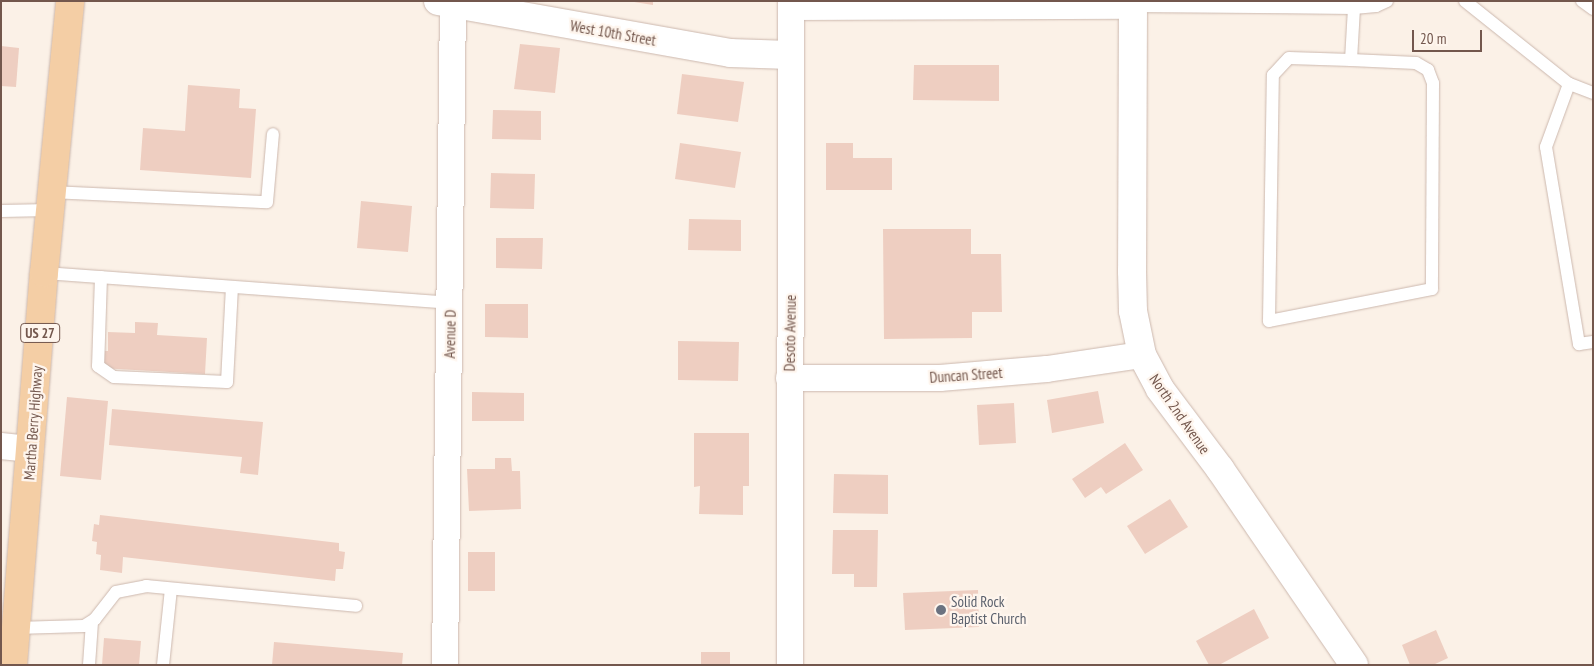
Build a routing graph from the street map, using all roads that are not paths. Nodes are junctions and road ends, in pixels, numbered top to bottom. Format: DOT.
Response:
graph roads {
  1 [pos="70,1"];
  2 [pos="1387,1"];
  3 [pos="1465,1"];
  4 [pos="1582,1"];
  5 [pos="446,3"];
  6 [pos="1133,3"];
  7 [pos="791,4"];
  8 [pos="1354,8"];
  9 [pos="1593,9"];
  10 [pos="790,55"];
  11 [pos="1351,60"];
  12 [pos="1569,84"];
  13 [pos="1593,93"];
  14 [pos="273,134"];
  15 [pos="51,201"];
  16 [pos="1,211"];
  17 [pos="44,273"];
  18 [pos="101,277"];
  19 [pos="232,286"];
  20 [pos="450,304"];
  21 [pos="1593,342"];
  22 [pos="1142,355"];
  23 [pos="789,378"];
  24 [pos="1,446"];
  25 [pos="31,449"];
  26 [pos="171,589"];
  27 [pos="356,606"];
  28 [pos="92,622"];
  29 [pos="16,628"];
  30 [pos="13,665"];
  31 [pos="88,665"];
  32 [pos="163,665"];
  33 [pos="446,665"];
  34 [pos="790,665"];
  35 [pos="1354,665"];
  1 -- 15 [label="main road, Martha Berry Highway / US 27"];
  2 -- 8 [label="lane"];
  3 -- 12 [label="lane"];
  4 -- 9 [label="lane"];
  5 -- 10 [label="street, West 10th Street"];
  5 -- 20 [label="street, Avenue D"];
  6 -- 7 [label="street"];
  6 -- 8 [label="lane"];
  6 -- 22 [label="street, North 2nd Avenue"];
  7 -- 10 [label="street, Desoto Avenue"];
  8 -- 11 [label="lane"];
  10 -- 23 [label="street, Desoto Avenue"];
  11 -- 11 [label="lane"];
  12 -- 13 [label="lane"];
  12 -- 21 [label="lane"];
  14 -- 15 [label="lane"];
  15 -- 16 [label="lane"];
  15 -- 17 [label="main road, Martha Berry Highway / US 27"];
  17 -- 18 [label="lane"];
  17 -- 25 [label="main road, Martha Berry Highway / US 27"];
  18 -- 19 [label="lane"];
  18 -- 19 [label="lane"];
  19 -- 20 [label="lane"];
  20 -- 33 [label="street, Avenue D"];
  22 -- 23 [label="street, Duncan Street"];
  22 -- 35 [label="street, North 2nd Avenue"];
  23 -- 34 [label="street, Desoto Avenue"];
  24 -- 25 [label="street"];
  25 -- 29 [label="main road, Martha Berry Highway / US 27"];
  26 -- 27 [label="lane"];
  26 -- 28 [label="lane"];
  26 -- 32 [label="lane"];
  28 -- 29 [label="lane"];
  28 -- 31 [label="lane"];
  29 -- 30 [label="main road, Martha Berry Highway / US 27"];
}
